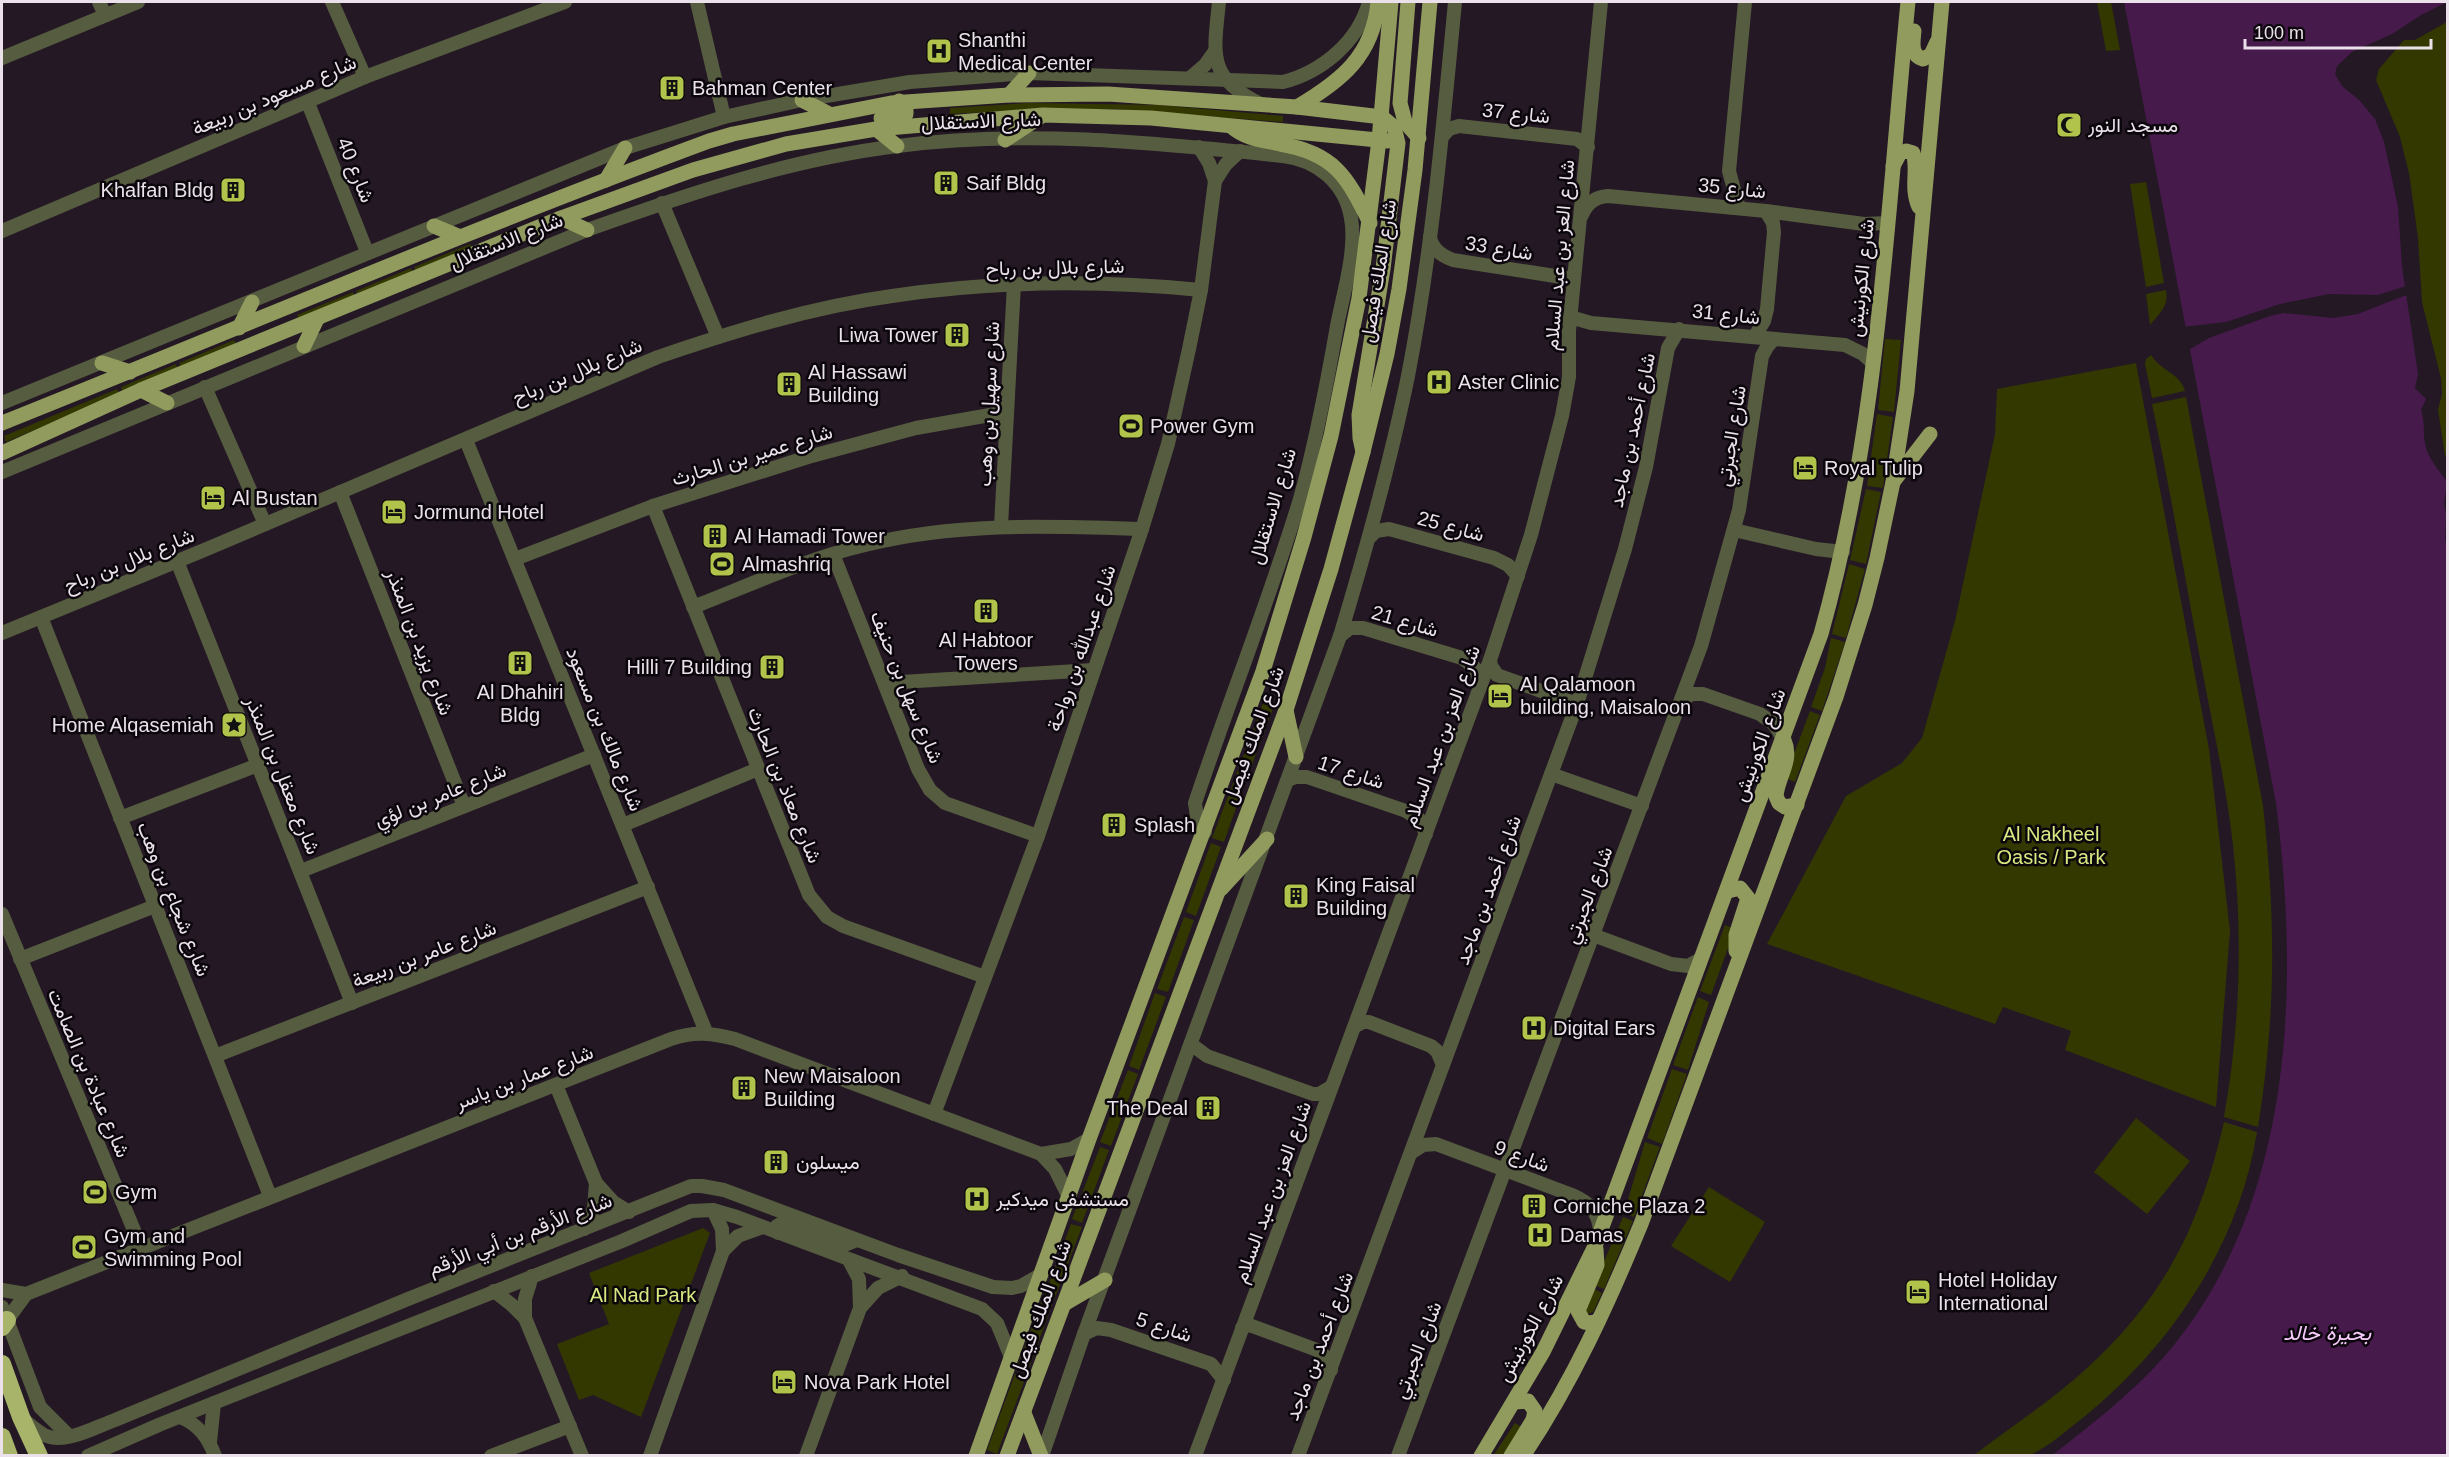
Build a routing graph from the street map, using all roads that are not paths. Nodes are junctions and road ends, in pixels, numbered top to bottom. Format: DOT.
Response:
graph roads {
  1 [pos="99,2"];
  2 [pos="138,2"];
  3 [pos="332,2"];
  4 [pos="565,2"];
  5 [pos="698,2"];
  6 [pos="1220,2"];
  7 [pos="1369,2"];
  8 [pos="1378,2"];
  9 [pos="1391,2"];
  10 [pos="1408,2"];
  11 [pos="1430,2"];
  12 [pos="1455,2"];
  13 [pos="1601,2"];
  14 [pos="1745,2"];
  15 [pos="1908,2"];
  16 [pos="1942,2"];
  17 [pos="105,15"];
  18 [pos="1938,40"];
  19 [pos="1215,51"];
  20 [pos="2,58"];
  21 [pos="1029,73"];
  22 [pos="365,77"];
  23 [pos="1191,77"];
  24 [pos="1228,81"];
  25 [pos="1009,95"];
  26 [pos="802,100"];
  27 [pos="899,101"];
  28 [pos="308,103"];
  29 [pos="1263,105"];
  30 [pos="1297,107"];
  31 [pos="829,114"];
  32 [pos="1043,115"];
  33 [pos="724,117"];
  34 [pos="1382,117"];
  35 [pos="1229,125"];
  36 [pos="876,129"];
  37 [pos="845,134"];
  38 [pos="1442,136"];
  39 [pos="1005,140"];
  40 [pos="1379,140"];
  41 [pos="1418,142"];
  42 [pos="1398,143"];
  43 [pos="897,146"];
  44 [pos="1199,147"];
  45 [pos="1588,147"];
  46 [pos="625,148"];
  47 [pos="1240,152"];
  48 [pos="1892,173"];
  49 [pos="606,180"];
  50 [pos="1215,181"];
  51 [pos="662,203"];
  52 [pos="1739,208"];
  53 [pos="524,211"];
  54 [pos="1766,211"];
  55 [pos="1922,212"];
  56 [pos="1582,215"];
  57 [pos="561,218"];
  58 [pos="1370,223"];
  59 [pos="1888,223"];
  60 [pos="434,226"];
  61 [pos="587,230"];
  62 [pos="2,231"];
  63 [pos="1430,235"];
  64 [pos="458,236"];
  65 [pos="495,245"];
  66 [pos="367,252"];
  67 [pos="1574,279"];
  68 [pos="1014,285"];
  69 [pos="1201,290"];
  70 [pos="252,302"];
  71 [pos="1570,317"];
  72 [pos="316,318"];
  73 [pos="239,328"];
  74 [pos="1679,329"];
  75 [pos="1755,336"];
  76 [pos="718,337"];
  77 [pos="1774,339"];
  78 [pos="304,346"];
  79 [pos="102,363"];
  80 [pos="1873,363"];
  81 [pos="130,372"];
  82 [pos="205,387"];
  83 [pos="141,390"];
  84 [pos="2,402"];
  85 [pos="167,403"];
  86 [pos="1006,412"];
  87 [pos="2,423"];
  88 [pos="1930,434"];
  89 [pos="466,440"];
  90 [pos="1363,452"];
  91 [pos="2,453"];
  92 [pos="2,472"];
  93 [pos="1893,482"];
  94 [pos="340,492"];
  95 [pos="653,506"];
  96 [pos="265,524"];
  97 [pos="1001,526"];
  98 [pos="1142,529"];
  99 [pos="1734,530"];
  100 [pos="1370,537"];
  101 [pos="1843,552"];
  102 [pos="832,554"];
  103 [pos="515,559"];
  104 [pos="177,561"];
  105 [pos="1518,576"];
  106 [pos="693,607"];
  107 [pos="41,617"];
  108 [pos="2,633"];
  109 [pos="1340,636"];
  110 [pos="1490,660"];
  111 [pos="1093,670"];
  112 [pos="885,683"];
  113 [pos="1481,684"];
  114 [pos="1682,700"];
  115 [pos="1577,704"];
  116 [pos="1286,710"];
  117 [pos="1784,740"];
  118 [pos="594,754"];
  119 [pos="1296,757"];
  120 [pos="258,765"];
  121 [pos="758,769"];
  122 [pos="1551,774"];
  123 [pos="1288,780"];
  124 [pos="464,806"];
  125 [pos="1642,806"];
  126 [pos="1797,806"];
  127 [pos="120,818"];
  128 [pos="623,825"];
  129 [pos="1205,832"];
  130 [pos="1426,834"];
  131 [pos="1038,836"];
  132 [pos="1267,839"];
  133 [pos="301,871"];
  134 [pos="648,887"];
  135 [pos="1728,891"];
  136 [pos="1215,896"];
  137 [pos="155,906"];
  138 [pos="2,914"];
  139 [pos="1593,935"];
  140 [pos="1739,956"];
  141 [pos="20,959"];
  142 [pos="1701,959"];
  143 [pos="985,977"];
  144 [pos="352,1003"];
  145 [pos="1354,1027"];
  146 [pos="706,1032"];
  147 [pos="1191,1044"];
  148 [pos="215,1056"];
  149 [pos="1443,1065"];
  150 [pos="556,1085"];
  151 [pos="1331,1087"];
  152 [pos="934,1114"];
  153 [pos="1089,1139"];
  154 [pos="1412,1152"];
  155 [pos="1041,1154"];
  156 [pos="1506,1171"];
  157 [pos="596,1183"];
  158 [pos="270,1196"];
  159 [pos="1069,1197"];
  160 [pos="713,1210"];
  161 [pos="629,1212"];
  162 [pos="763,1227"];
  163 [pos="584,1229"];
  164 [pos="778,1233"];
  165 [pos="1598,1239"];
  166 [pos="857,1240"];
  167 [pos="141,1247"];
  168 [pos="723,1251"];
  169 [pos="849,1260"];
  170 [pos="1042,1274"];
  171 [pos="532,1276"];
  172 [pos="897,1278"];
  173 [pos="966,1279"];
  174 [pos="1105,1280"];
  175 [pos="2,1290"];
  176 [pos="494,1291"];
  177 [pos="26,1294"];
  178 [pos="1064,1304"];
  179 [pos="861,1308"];
  180 [pos="3,1318"];
  181 [pos="525,1318"];
  182 [pos="1598,1322"];
  183 [pos="1242,1328"];
  184 [pos="1084,1334"];
  185 [pos="1011,1357"];
  186 [pos="2,1364"];
  187 [pos="1331,1370"];
  188 [pos="1224,1380"];
  189 [pos="1514,1402"];
  190 [pos="214,1403"];
  191 [pos="1024,1413"];
  192 [pos="21,1417"];
  193 [pos="180,1417"];
  194 [pos="115,1420"];
  195 [pos="570,1426"];
  196 [pos="985,1428"];
  197 [pos="69,1436"];
  198 [pos="2,1437"];
  199 [pos="210,1442"];
  200 [pos="9,1455"];
  201 [pos="39,1455"];
  202 [pos="89,1455"];
  203 [pos="215,1455"];
  204 [pos="491,1455"];
  205 [pos="582,1455"];
  206 [pos="650,1455"];
  207 [pos="806,1455"];
  208 [pos="966,1455"];
  209 [pos="976,1455"];
  210 [pos="1007,1455"];
  211 [pos="1042,1455"];
  212 [pos="1195,1455"];
  213 [pos="1298,1455"];
  214 [pos="1398,1455"];
  215 [pos="1481,1455"];
  216 [pos="1511,1455"];
  217 [pos="1523,1455"];
  1 -- 17 [label="street"];
  2 -- 17 [label="street"];
  3 -- 22 [label="street"];
  4 -- 22 [label="street, شارع مسعود بن ربيعة"];
  5 -- 33 [label="street"];
  6 -- 19 [label="street"];
  7 -- 24 [label="street, شارع الاستقلال"];
  8 -- 30 [label="main road"];
  9 -- 34 [label="main road, شارع الملك فيصل"];
  10 -- 41 [label="main road"];
  11 -- 41 [label="main road, شارع الملك فيصل"];
  12 -- 38 [label="street"];
  13 -- 45 [label="street, شارع العز بن عبد السلام"];
  14 -- 52 [label="street"];
  15 -- 18 [label="main road"];
  15 -- 48 [label="main road, شارع الكورنيش"];
  16 -- 18 [label="main road"];
  17 -- 20 [label="street"];
  18 -- 55 [label="main road"];
  19 -- 23 [label="street"];
  19 -- 24 [label="street"];
  21 -- 23 [label="street, شارع الاستقلال"];
  21 -- 25 [label="main road"];
  21 -- 26 [label="street, شارع الاستقلال"];
  22 -- 28 [label="street, شارع مسعود بن ربيعة"];
  23 -- 24 [label="street, شارع الاستقلال"];
  24 -- 29 [label="street"];
  25 -- 27 [label="main road, شارع الاستقلال"];
  25 -- 29 [label="main road, شارع الاستقلال"];
  26 -- 31 [label="main road"];
  26 -- 33 [label="street, شارع الاستقلال"];
  27 -- 31 [label="main road, شارع الاستقلال"];
  27 -- 37 [label="main road"];
  28 -- 62 [label="street, شارع مسعود بن ربيعة"];
  28 -- 66 [label="street, شارع 40"];
  29 -- 30 [label="main road, شارع الاستقلال"];
  30 -- 34 [label="main road, شارع الاستقلال"];
  31 -- 49 [label="main road, شارع الاستقلال"];
  32 -- 35 [label="main road, شارع الاستقلال"];
  32 -- 36 [label="main road, شارع الاستقلال"];
  32 -- 39 [label="main road"];
  33 -- 46 [label="street, شارع الاستقلال"];
  34 -- 40 [label="main road, شارع الملك فيصل"];
  34 -- 42 [label="main road"];
  35 -- 40 [label="main road, شارع الاستقلال"];
  35 -- 58 [label="main road"];
  36 -- 37 [label="main road, شارع الاستقلال"];
  36 -- 43 [label="main road"];
  37 -- 57 [label="main road, شارع الاستقلال"];
  38 -- 45 [label="street, شارع 37"];
  38 -- 63 [label="street"];
  39 -- 43 [label="street, شارع الاستقلال"];
  39 -- 44 [label="street, شارع الاستقلال"];
  40 -- 42 [label="main road, شارع الاستقلال"];
  40 -- 58 [label="main road, شارع الملك فيصل"];
  41 -- 42 [label="main road, شارع الاستقلال"];
  41 -- 90 [label="main road, شارع الملك فيصل"];
  42 -- 90 [label="main road"];
  43 -- 51 [label="street, شارع الاستقلال"];
  44 -- 47 [label="street, شارع الاستقلال"];
  44 -- 50 [label="street"];
  45 -- 56 [label="street, شارع العز بن عبد السلام"];
  46 -- 49 [label="main road"];
  46 -- 60 [label="street, شارع الاستقلال"];
  47 -- 50 [label="street"];
  47 -- 129 [label="street, شارع الاستقلال"];
  48 -- 55 [label="main road"];
  48 -- 59 [label="main road, شارع الكورنيش"];
  49 -- 53 [label="main road, شارع الاستقلال"];
  50 -- 69 [label="street, شارع عبدالله بن رواحة"];
  51 -- 61 [label="street, شارع الاستقلال"];
  51 -- 76 [label="street"];
  52 -- 54 [label="street, شارع 35"];
  52 -- 56 [label="street, شارع 35"];
  53 -- 64 [label="main road, شارع الاستقلال"];
  53 -- 65 [label="main road"];
  54 -- 59 [label="street, شارع 35"];
  54 -- 75 [label="street"];
  55 -- 93 [label="main road"];
  56 -- 67 [label="street, شارع العز بن عبد السلام"];
  57 -- 61 [label="main road"];
  57 -- 65 [label="main road, شارع الاستقلال"];
  58 -- 129 [label="main road, شارع الملك فيصل"];
  59 -- 80 [label="main road, شارع الكورنيش"];
  60 -- 64 [label="main road"];
  60 -- 66 [label="street, شارع الاستقلال"];
  61 -- 78 [label="street, شارع الاستقلال"];
  63 -- 67 [label="street, شارع 33"];
  63 -- 100 [label="street"];
  64 -- 73 [label="main road, شارع الاستقلال"];
  65 -- 72 [label="main road, شارع الاستقلال"];
  66 -- 70 [label="street, شارع الاستقلال"];
  67 -- 71 [label="street, شارع العز بن عبد السلام"];
  68 -- 69 [label="street, شارع بلال بن رباح"];
  68 -- 76 [label="street, شارع بلال بن رباح"];
  68 -- 86 [label="street, شارع سهيل بن وهب"];
  69 -- 98 [label="street, شارع عبدالله بن رواحة"];
  70 -- 73 [label="main road"];
  70 -- 79 [label="street, شارع الاستقلال"];
  71 -- 74 [label="street, شارع 31"];
  71 -- 105 [label="street, شارع العز بن عبد السلام"];
  72 -- 78 [label="main road"];
  72 -- 83 [label="main road, شارع الاستقلال"];
  73 -- 81 [label="main road, شارع الاستقلال"];
  74 -- 75 [label="street, شارع 31"];
  74 -- 115 [label="street, شارع أحمد بن ماجد"];
  75 -- 77 [label="street, شارع 31"];
  76 -- 89 [label="street, شارع بلال بن رباح"];
  77 -- 80 [label="street, شارع 31"];
  77 -- 99 [label="street, شارع الجبرتي"];
  78 -- 82 [label="street, شارع الاستقلال"];
  79 -- 81 [label="main road"];
  79 -- 84 [label="street, شارع الاستقلال"];
  80 -- 101 [label="main road, شارع الكورنيش"];
  81 -- 87 [label="main road, شارع الاستقلال"];
  82 -- 85 [label="street, شارع الاستقلال"];
  82 -- 96 [label="street"];
  83 -- 85 [label="main road"];
  83 -- 91 [label="main road, شارع الاستقلال"];
  85 -- 92 [label="street, شارع الاستقلال"];
  86 -- 95 [label="street, شارع عمير بن الحارث"];
  86 -- 97 [label="street, شارع سهيل بن وهب"];
  88 -- 93 [label="main road"];
  89 -- 94 [label="street, شارع بلال بن رباح"];
  89 -- 103 [label="street, شارع مالك بن مسعود"];
  90 -- 116 [label="main road, شارع الملك فيصل"];
  93 -- 126 [label="main road"];
  94 -- 96 [label="street, شارع بلال بن رباح"];
  94 -- 124 [label="street, شارع يزيد بن المنذر"];
  95 -- 103 [label="street, شارع عمير بن الحارث"];
  95 -- 106 [label="street, شارع معاذ بن الحارث"];
  96 -- 104 [label="street, شارع بلال بن رباح"];
  97 -- 98 [label="street"];
  97 -- 102 [label="street"];
  98 -- 111 [label="street, شارع عبدالله بن رواحة"];
  99 -- 101 [label="street"];
  99 -- 114 [label="street, شارع الجبرتي"];
  100 -- 105 [label="street, شارع 25"];
  100 -- 109 [label="street"];
  101 -- 117 [label="main road, شارع الكورنيش"];
  102 -- 106 [label="street"];
  102 -- 112 [label="street, شارع سهل بن حنيف"];
  103 -- 118 [label="street, شارع مالك بن مسعود"];
  104 -- 107 [label="street, شارع بلال بن رباح"];
  104 -- 120 [label="street, شارع معقل بن المنذر"];
  105 -- 110 [label="street, شارع العز بن عبد السلام"];
  106 -- 121 [label="street, شارع معاذ بن الحارث"];
  107 -- 108 [label="street, شارع بلال بن رباح"];
  107 -- 127 [label="street, شارع شجاع بن وهب"];
  109 -- 113 [label="street, شارع 21"];
  109 -- 119 [label="street"];
  110 -- 113 [label="street, شارع العز بن عبد السلام"];
  110 -- 115 [label="street"];
  111 -- 112 [label="street"];
  111 -- 131 [label="street, شارع عبدالله بن رواحة"];
  112 -- 131 [label="street, شارع سهل بن حنيف"];
  113 -- 130 [label="street, شارع العز بن عبد السلام"];
  114 -- 117 [label="street"];
  114 -- 125 [label="street, شارع الجبرتي"];
  115 -- 122 [label="street, شارع أحمد بن ماجد"];
  116 -- 119 [label="main road"];
  116 -- 136 [label="main road, شارع الملك فيصل"];
  117 -- 126 [label="main road"];
  117 -- 135 [label="main road, شارع الكورنيش"];
  118 -- 124 [label="street, شارع عامر بن لؤي"];
  118 -- 128 [label="street, شارع مالك بن مسعود"];
  119 -- 123 [label="street"];
  120 -- 127 [label="street"];
  120 -- 133 [label="street, شارع معقل بن المنذر"];
  121 -- 128 [label="street"];
  121 -- 143 [label="street, شارع معاذ بن الحارث"];
  122 -- 125 [label="street"];
  122 -- 149 [label="street, شارع أحمد بن ماجد"];
  123 -- 130 [label="street, شارع 17"];
  123 -- 132 [label="street"];
  124 -- 133 [label="street, شارع عامر بن لؤي"];
  125 -- 139 [label="street, شارع الجبرتي"];
  126 -- 140 [label="main road"];
  127 -- 137 [label="street, شارع شجاع بن وهب"];
  128 -- 134 [label="street, شارع مالك بن مسعود"];
  129 -- 153 [label="main road, شارع الملك فيصل"];
  130 -- 145 [label="street, شارع العز بن عبد السلام"];
  131 -- 143 [label="street, شارع عبدالله بن رواحة"];
  132 -- 136 [label="main road"];
  132 -- 147 [label="street"];
  133 -- 144 [label="street, شارع معقل بن المنذر"];
  134 -- 144 [label="street, شارع عامر بن ربيعة"];
  134 -- 146 [label="street, شارع مالك بن مسعود"];
  135 -- 140 [label="main road"];
  135 -- 142 [label="main road, شارع الكورنيش"];
  136 -- 178 [label="main road, شارع الملك فيصل"];
  137 -- 141 [label="street"];
  137 -- 148 [label="street, شارع شجاع بن وهب"];
  138 -- 141 [label="street, شارع عبادة بن الصامت"];
  139 -- 142 [label="street"];
  139 -- 156 [label="street, شارع الجبرتي"];
  140 -- 182 [label="main road"];
  141 -- 167 [label="street, شارع عبادة بن الصامت"];
  142 -- 165 [label="main road, شارع الكورنيش"];
  143 -- 152 [label="street, شارع عبدالله بن رواحة"];
  144 -- 148 [label="street, شارع عامر بن ربيعة"];
  145 -- 149 [label="street"];
  145 -- 151 [label="street, شارع العز بن عبد السلام"];
  146 -- 150 [label="street, شارع عمار بن ياسر"];
  146 -- 152 [label="street, شارع عمار بن ياسر"];
  147 -- 151 [label="street"];
  147 -- 174 [label="street"];
  148 -- 158 [label="street, شارع شجاع بن وهب"];
  149 -- 154 [label="street, شارع أحمد بن ماجد"];
  150 -- 157 [label="street"];
  150 -- 158 [label="street, شارع عمار بن ياسر"];
  151 -- 183 [label="street, شارع العز بن عبد السلام"];
  152 -- 155 [label="street, شارع عمار بن ياسر"];
  153 -- 155 [label="street"];
  153 -- 159 [label="main road, شارع الملك فيصل"];
  154 -- 156 [label="street, شارع 9"];
  154 -- 187 [label="street, شارع أحمد بن ماجد"];
  155 -- 159 [label="street"];
  156 -- 165 [label="street, شارع 9"];
  156 -- 214 [label="street, شارع الجبرتي"];
  157 -- 161 [label="street"];
  157 -- 163 [label="street"];
  158 -- 167 [label="street, شارع عمار بن ياسر"];
  159 -- 170 [label="main road, شارع الملك فيصل"];
  160 -- 162 [label="street"];
  160 -- 168 [label="street"];
  160 -- 171 [label="street"];
  161 -- 163 [label="street, شارع الأرقم بن أبي الأرقم"];
  161 -- 166 [label="street, شارع الأرقم بن أبي الأرقم"];
  162 -- 164 [label="street"];
  162 -- 168 [label="street"];
  163 -- 194 [label="street, شارع الأرقم بن أبي الأرقم"];
  164 -- 166 [label="street"];
  164 -- 169 [label="street"];
  165 -- 182 [label="main road"];
  165 -- 189 [label="main road, شارع الكورنيش"];
  166 -- 173 [label="street, شارع الأرقم بن أبي الأرقم"];
  167 -- 177 [label="street, شارع عمار بن ياسر"];
  168 -- 206 [label="street"];
  169 -- 172 [label="street"];
  169 -- 179 [label="street"];
  170 -- 173 [label="street, شارع الأرقم بن أبي الأرقم"];
  170 -- 185 [label="main road, شارع الملك فيصل"];
  171 -- 176 [label="street"];
  171 -- 181 [label="street"];
  172 -- 173 [label="street"];
  172 -- 179 [label="street"];
  172 -- 185 [label="street"];
  174 -- 178 [label="main road"];
  174 -- 184 [label="street"];
  175 -- 177 [label="street"];
  176 -- 181 [label="street"];
  176 -- 190 [label="street"];
  177 -- 180 [label="street"];
  178 -- 191 [label="main road, شارع الملك فيصل"];
  179 -- 207 [label="street"];
  180 -- 197 [label="street"];
  181 -- 195 [label="street"];
  182 -- 217 [label="main road"];
  183 -- 187 [label="street"];
  183 -- 188 [label="street, شارع العز بن عبد السلام"];
  184 -- 188 [label="street, شارع 5"];
  184 -- 211 [label="street"];
  185 -- 196 [label="main road, شارع الملك فيصل"];
  186 -- 192 [label="highway"];
  187 -- 213 [label="street, شارع أحمد بن ماجد"];
  188 -- 212 [label="street, شارع العز بن عبد السلام"];
  189 -- 215 [label="main road, شارع الكورنيش"];
  189 -- 216 [label="main road"];
  190 -- 193 [label="street"];
  190 -- 199 [label="street"];
  191 -- 210 [label="main road, شارع الملك فيصل"];
  191 -- 211 [label="main road"];
  192 -- 197 [label="street, شارع الأرقم بن أبي الأرقم"];
  192 -- 201 [label="highway"];
  193 -- 199 [label="street"];
  193 -- 202 [label="street"];
  194 -- 197 [label="street, شارع الأرقم بن أبي الأرقم"];
  194 -- 202 [label="street"];
  195 -- 204 [label="street"];
  195 -- 205 [label="street"];
  196 -- 208 [label="main road"];
  196 -- 209 [label="main road, شارع الملك فيصل"];
  198 -- 200 [label="highway"];
  199 -- 203 [label="street"];
}
